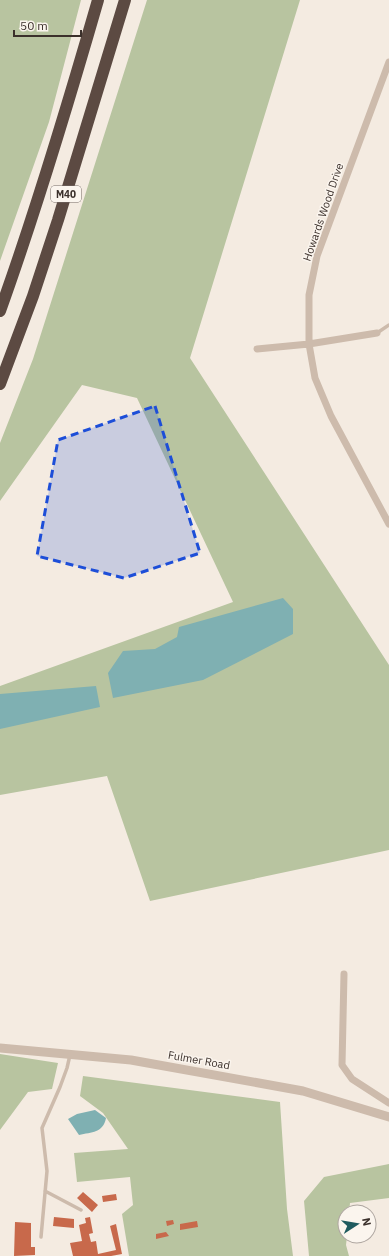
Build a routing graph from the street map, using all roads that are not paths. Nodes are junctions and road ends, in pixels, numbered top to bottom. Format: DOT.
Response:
graph roads {
  1 [pos="98,0"];
  2 [pos="125,0"];
  3 [pos="389,62"];
  4 [pos="0,311"];
  5 [pos="389,325"];
  6 [pos="377,333"];
  7 [pos="310,344"];
  8 [pos="257,349"];
  9 [pos="0,384"];
  10 [pos="389,524"];
  11 [pos="344,974"];
  12 [pos="0,1048"];
  13 [pos="70,1054"];
  14 [pos="389,1103"];
  15 [pos="389,1117"];
  16 [pos="45,1192"];
  17 [pos="81,1210"];
  18 [pos="41,1237"];
  1 -- 4 [label="highway, M40"];
  2 -- 9 [label="highway, M40"];
  3 -- 7 [label="street, Howards Wood Drive"];
  5 -- 6 [label="lane"];
  6 -- 7 [label="street"];
  7 -- 8 [label="street"];
  7 -- 10 [label="street, Howards Wood Drive"];
  11 -- 14 [label="street"];
  12 -- 13 [label="street, Fulmer Road"];
  13 -- 15 [label="street, Fulmer Road"];
  13 -- 16 [label="lane"];
  16 -- 17 [label="lane"];
  16 -- 18 [label="lane"];
}
